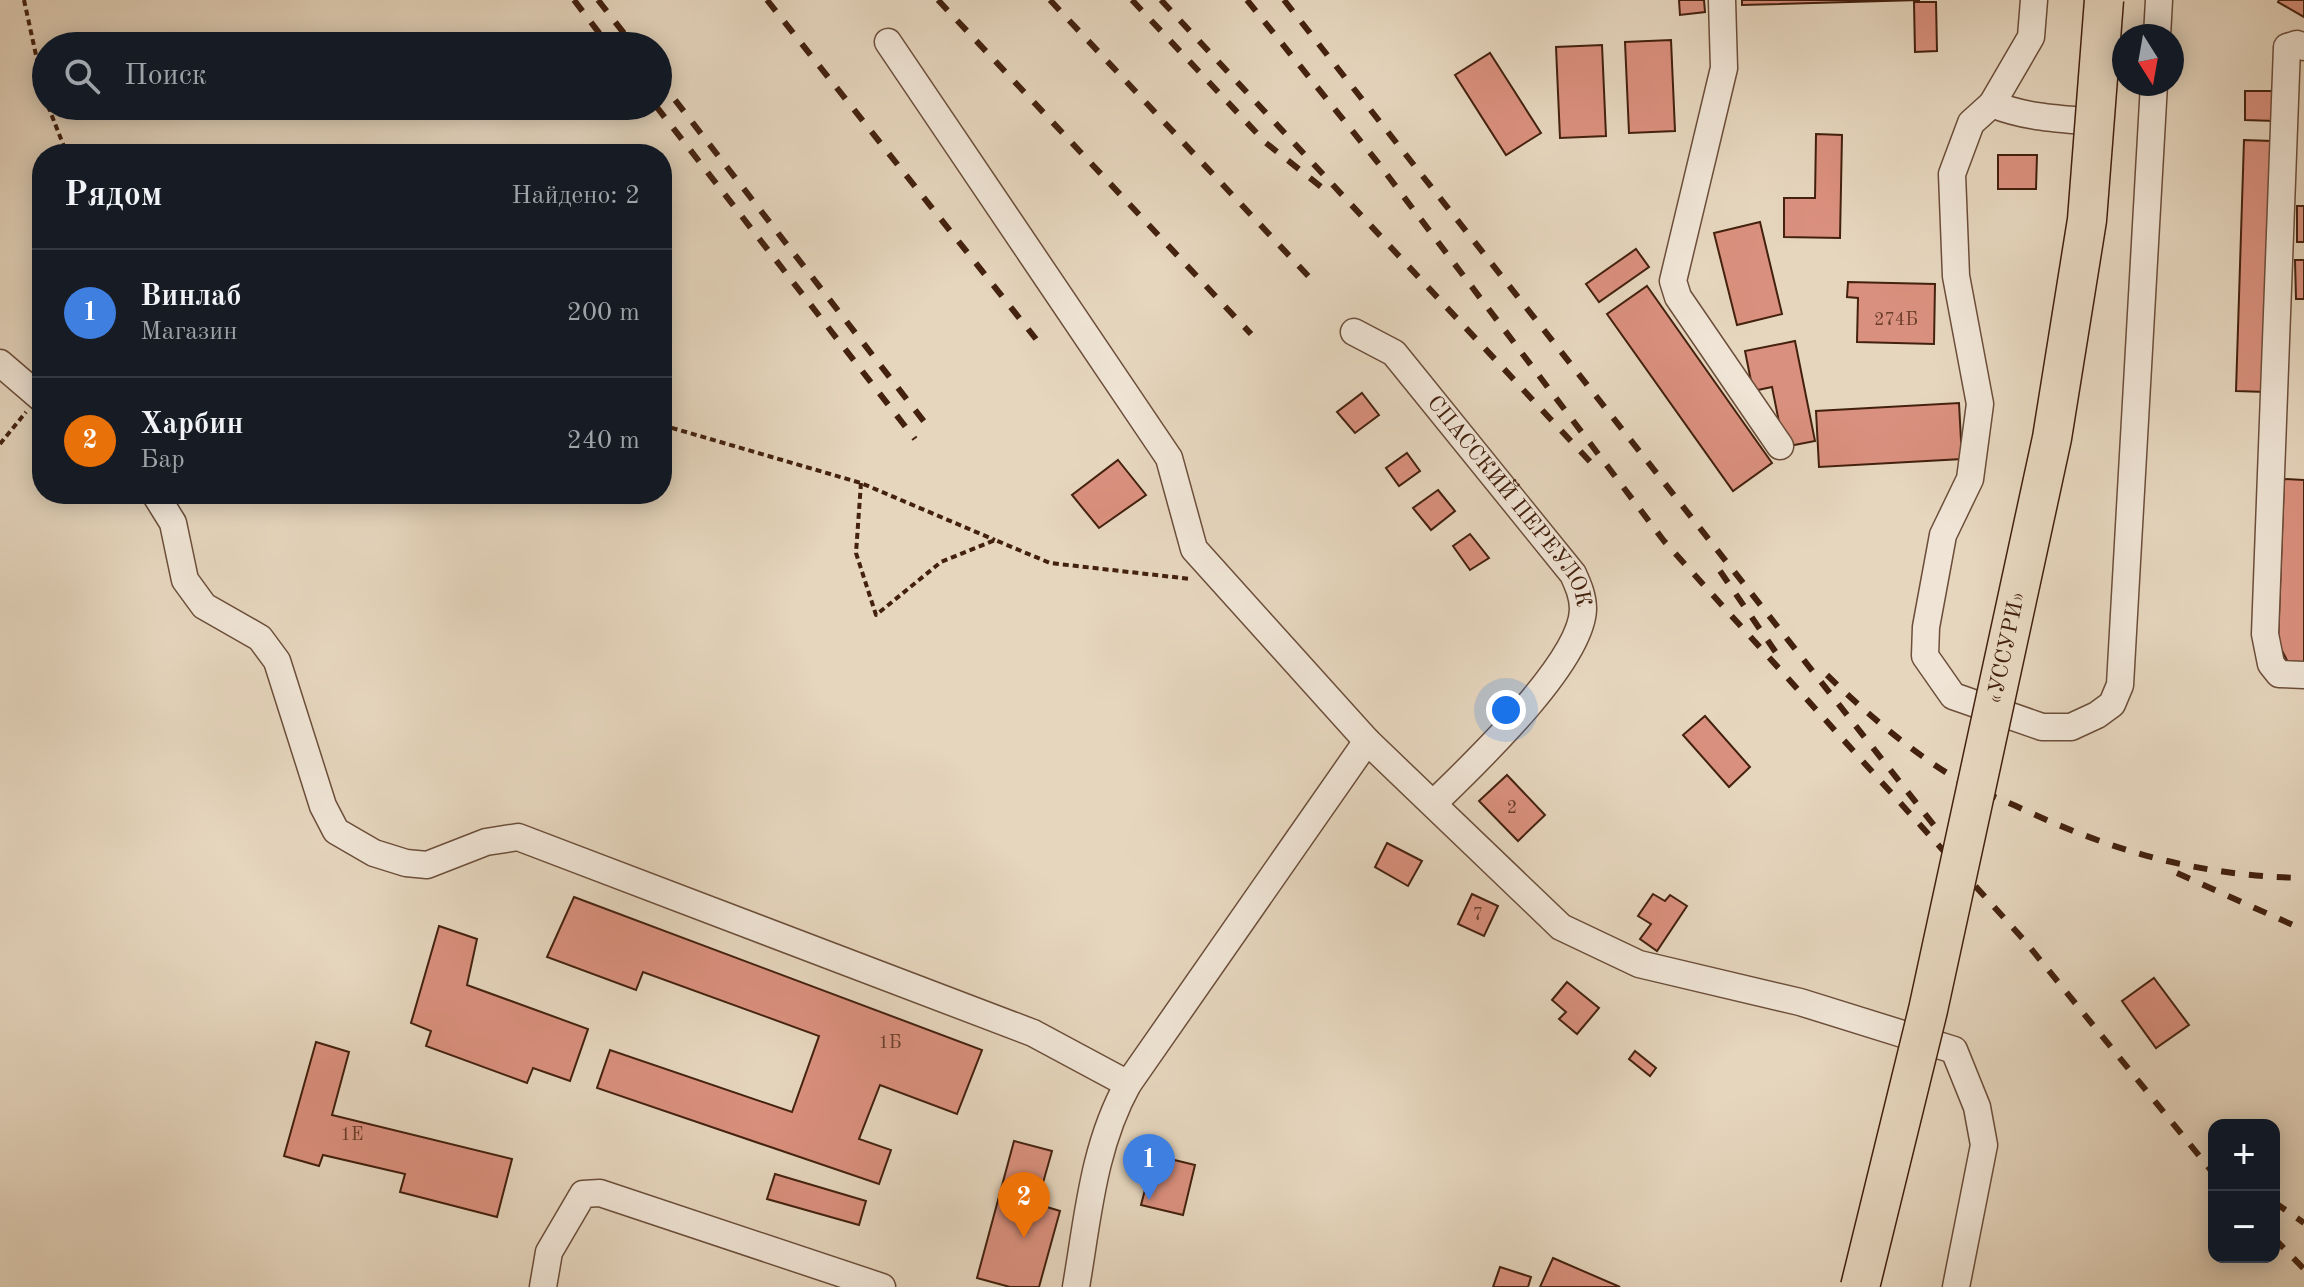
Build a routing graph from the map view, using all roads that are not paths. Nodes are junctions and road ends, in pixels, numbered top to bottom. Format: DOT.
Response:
graph roads {
  1 [pos="1722,0"];
  2 [pos="2034,0"];
  3 [pos="2104,0"];
  4 [pos="2159,0"];
  5 [pos="2158,24"];
  6 [pos="888,42"];
  7 [pos="2304,47"];
  8 [pos="2153,96"];
  9 [pos="1992,104"];
  10 [pos="2098,122"];
  11 [pos="1354,332"];
  12 [pos="0,363"];
  13 [pos="32,390"];
  14 [pos="1780,446"];
  15 [pos="161,504"];
  16 [pos="2304,675"];
  17 [pos="1367,741"];
  18 [pos="1435,802"];
  19 [pos="1128,1084"];
  20 [pos="543,1287"];
  21 [pos="882,1287"];
  22 [pos="1076,1287"];
  23 [pos="1860,1287"];
  24 [pos="1956,1287"];
  1 -- 14 [label="street"];
  2 -- 9 [label="street"];
  3 -- 23 [label="highway, «УССУРИ», bridge"];
  4 -- 5 [label="street"];
  6 -- 17 [label="street"];
  7 -- 16 [label="street"];
  8 -- 9 [label="street"];
  9 -- 10 [label="street"];
  11 -- 18 [label="street, СПАССКИЙ ПЕРЕУЛОК"];
  12 -- 13 [label="street"];
  15 -- 19 [label="street"];
  17 -- 18 [label="street"];
  17 -- 19 [label="street"];
  18 -- 24 [label="street"];
  19 -- 22 [label="street"];
  20 -- 21 [label="street"];
}
